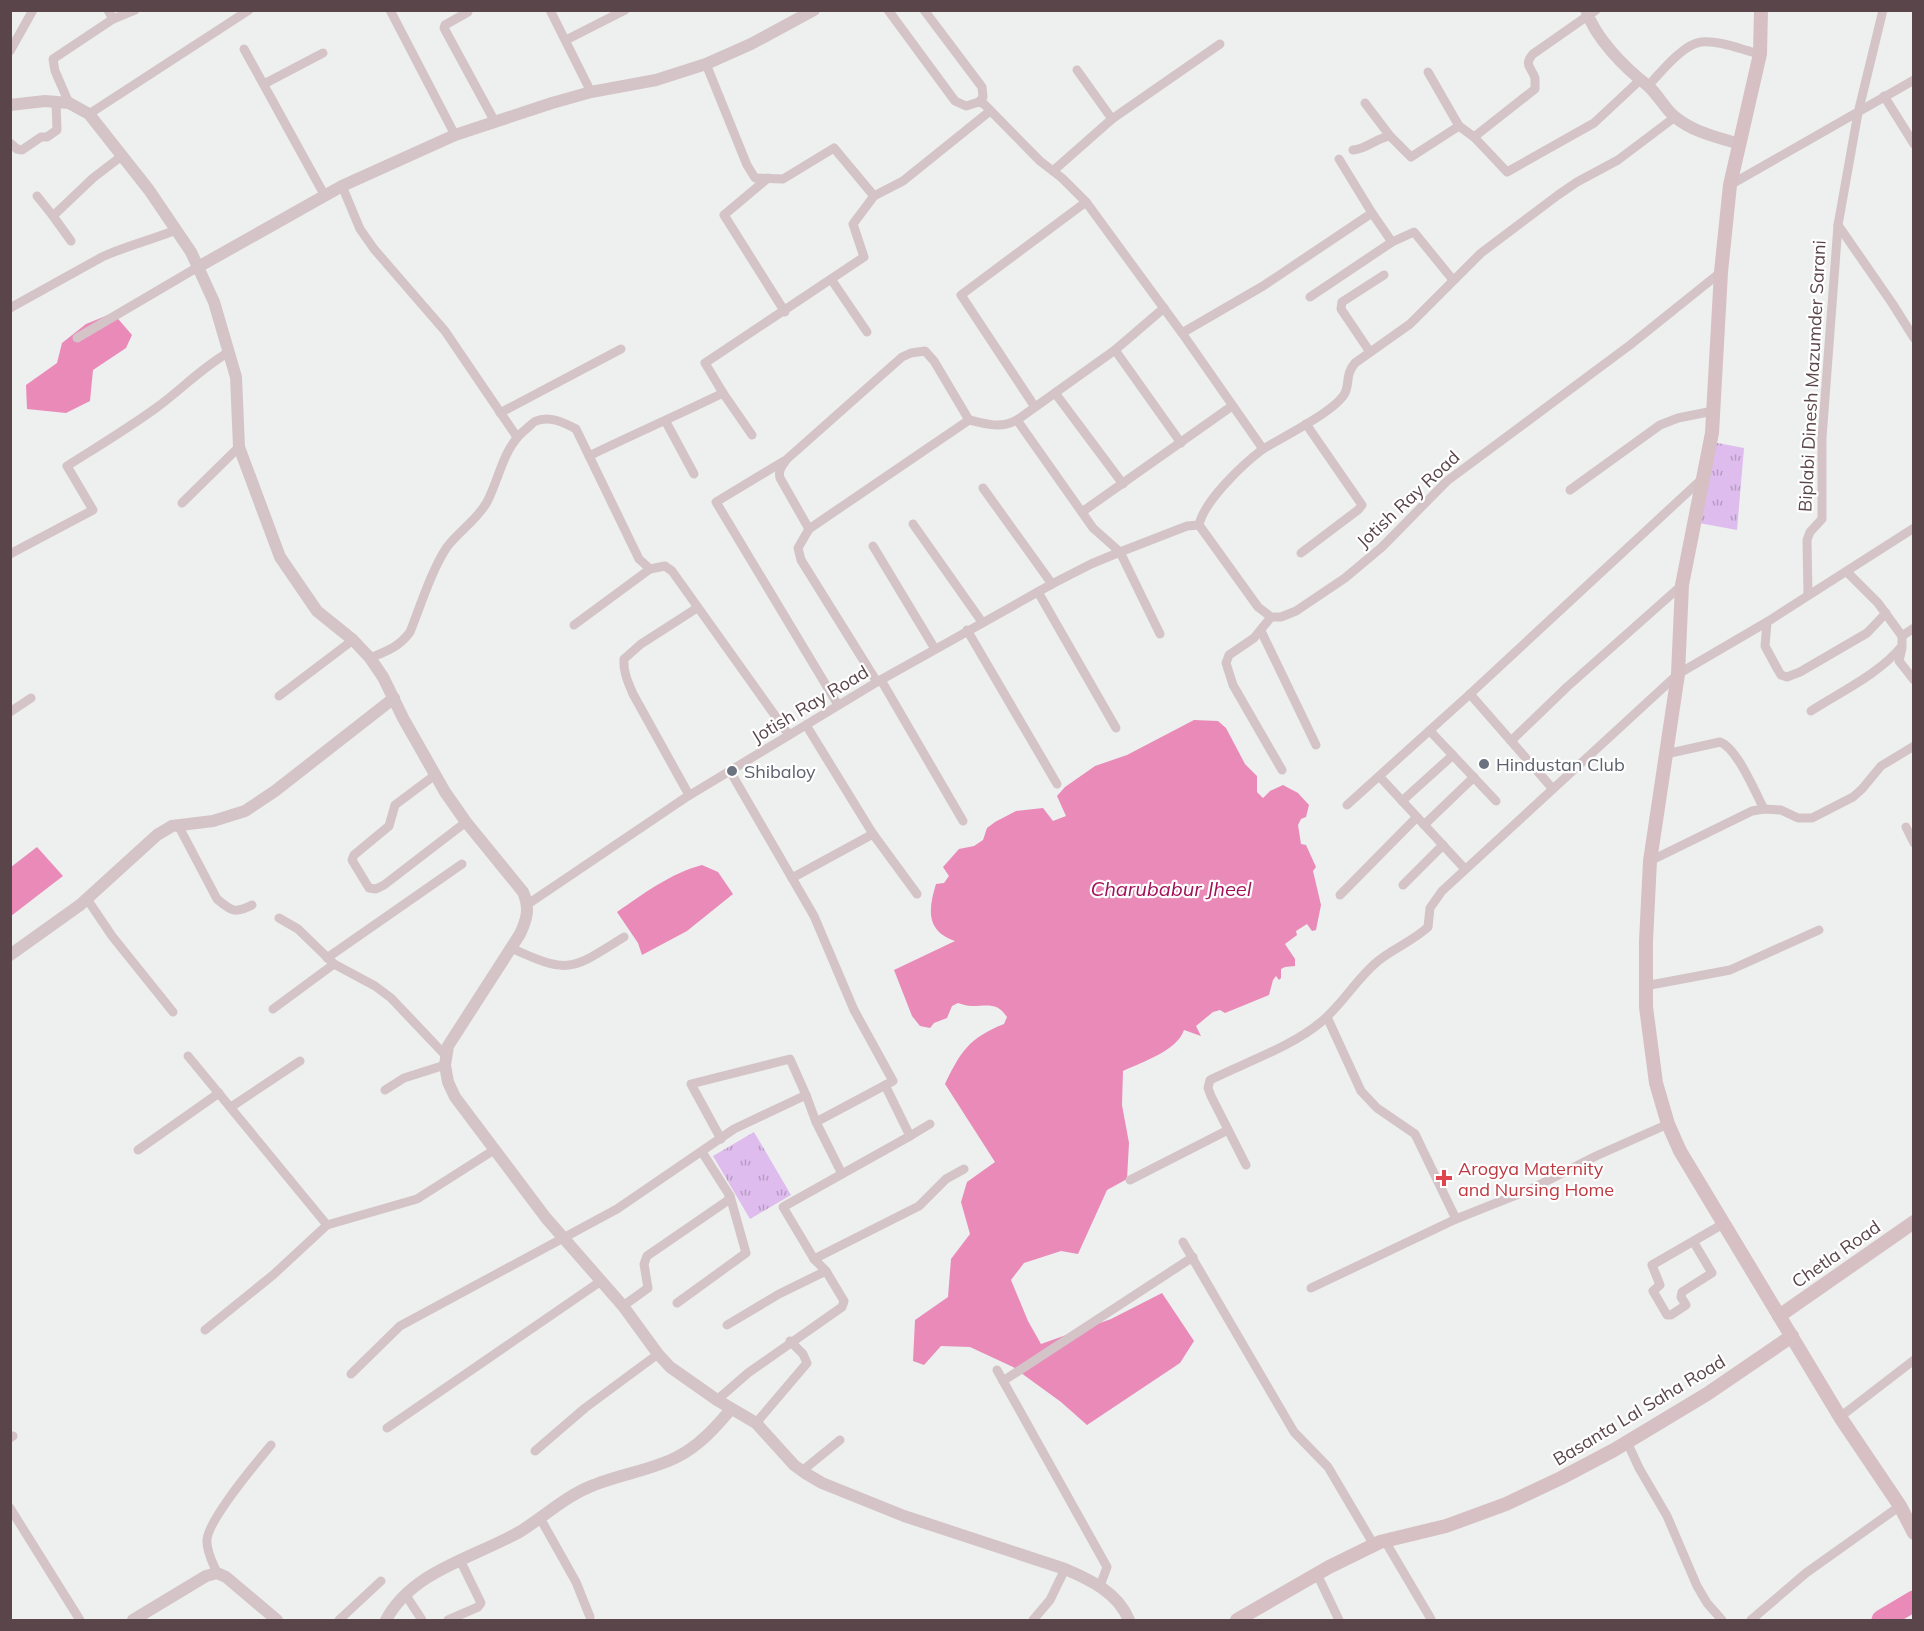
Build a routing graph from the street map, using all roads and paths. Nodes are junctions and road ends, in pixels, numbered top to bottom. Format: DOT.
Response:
graph roads {
  1 [pos="33,10"];
  2 [pos="108,10"];
  3 [pos="135,10"];
  4 [pos="249,10"];
  5 [pos="390,10"];
  6 [pos="550,10"];
  7 [pos="625,10"];
  8 [pos="814,10"];
  9 [pos="888,10"];
  10 [pos="924,10"];
  11 [pos="1761,10"];
  12 [pos="1883,10"];
  13 [pos="468,12"];
  14 [pos="1590,12"];
  15 [pos="114,19"];
  16 [pos="566,40"];
  17 [pos="1220,44"];
  18 [pos="244,49"];
  19 [pos="10,51"];
  20 [pos="323,53"];
  21 [pos="1760,54"];
  22 [pos="706,64"];
  23 [pos="1077,70"];
  24 [pos="1428,72"];
  25 [pos="1914,80"];
  26 [pos="1643,83"];
  27 [pos="264,84"];
  28 [pos="591,92"];
  29 [pos="1884,96"];
  30 [pos="56,102"];
  31 [pos="979,102"];
  32 [pos="69,103"];
  33 [pos="1365,103"];
  34 [pos="10,105"];
  35 [pos="990,111"];
  36 [pos="1858,113"];
  37 [pos="89,114"];
  38 [pos="1675,117"];
  39 [pos="1112,119"];
  40 [pos="495,122"];
  41 [pos="1459,126"];
  42 [pos="455,135"];
  43 [pos="1390,136"];
  44 [pos="1474,138"];
  45 [pos="10,143"];
  46 [pos="1739,144"];
  47 [pos="1914,144"];
  48 [pos="1353,150"];
  49 [pos="123,155"];
  50 [pos="1339,159"];
  51 [pos="1053,171"];
  52 [pos="768,178"];
  53 [pos="1730,184"];
  54 [pos="342,186"];
  55 [pos="37,196"];
  56 [pos="325,196"];
  57 [pos="874,196"];
  58 [pos="1086,202"];
  59 [pos="1372,213"];
  60 [pos="53,216"];
  61 [pos="1838,225"];
  62 [pos="176,230"];
  63 [pos="71,241"];
  64 [pos="1392,242"];
  65 [pos="198,267"];
  66 [pos="1721,273"];
  67 [pos="1384,275"];
  68 [pos="831,279"];
  69 [pos="1453,280"];
  70 [pos="1310,297"];
  71 [pos="10,308"];
  72 [pos="1164,308"];
  73 [pos="784,312"];
  74 [pos="867,332"];
  75 [pos="1182,333"];
  76 [pos="77,338"];
  77 [pos="1914,338"];
  78 [pos="621,349"];
  79 [pos="1115,350"];
  80 [pos="229,352"];
  81 [pos="1370,352"];
  82 [pos="723,393"];
  83 [pos="1056,393"];
  84 [pos="1232,406"];
  85 [pos="1035,407"];
  86 [pos="1713,411"];
  87 [pos="500,413"];
  88 [pos="969,420"];
  89 [pos="1017,420"];
  90 [pos="666,422"];
  91 [pos="1306,424"];
  92 [pos="752,435"];
  93 [pos="517,437"];
  94 [pos="1181,443"];
  95 [pos="239,447"];
  96 [pos="1263,449"];
  97 [pos="589,456"];
  98 [pos="787,459"];
  99 [pos="694,474"];
  100 [pos="1705,477"];
  101 [pos="1123,484"];
  102 [pos="983,488"];
  103 [pos="1570,490"];
  104 [pos="182,503"];
  105 [pos="1082,512"];
  106 [pos="913,524"];
  107 [pos="1199,525"];
  108 [pos="1914,528"];
  109 [pos="809,529"];
  110 [pos="873,546"];
  111 [pos="1120,552"];
  112 [pos="1301,553"];
  113 [pos="10,554"];
  114 [pos="650,569"];
  115 [pos="1847,572"];
  116 [pos="1052,584"];
  117 [pos="1682,585"];
  118 [pos="1038,592"];
  119 [pos="1808,596"];
  120 [pos="697,608"];
  121 [pos="1886,613"];
  122 [pos="1270,617"];
  123 [pos="982,622"];
  124 [pos="1767,622"];
  125 [pos="574,625"];
  126 [pos="1914,628"];
  127 [pos="967,630"];
  128 [pos="1261,631"];
  129 [pos="1160,634"];
  130 [pos="353,640"];
  131 [pos="1902,641"];
  132 [pos="935,649"];
  133 [pos="370,658"];
  134 [pos="1678,674"];
  135 [pos="1914,680"];
  136 [pos="879,681"];
  137 [pos="1470,694"];
  138 [pos="279,696"];
  139 [pos="31,698"];
  140 [pos="394,698"];
  141 [pos="838,705"];
  142 [pos="1811,711"];
  143 [pos="10,712"];
  144 [pos="806,724"];
  145 [pos="1116,728"];
  146 [pos="1430,731"];
  147 [pos="789,735"];
  148 [pos="1511,741"];
  149 [pos="1316,745"];
  150 [pos="1914,746"];
  151 [pos="1666,754"];
  152 [pos="1453,755"];
  153 [pos="1282,770"];
  154 [pos="730,771"];
  155 [pos="435,775"];
  156 [pos="1380,777"];
  157 [pos="1474,777"];
  158 [pos="1057,784"];
  159 [pos="1552,788"];
  160 [pos="689,795"];
  161 [pos="1402,801"];
  162 [pos="1496,801"];
  163 [pos="1347,805"];
  164 [pos="1764,809"];
  165 [pos="1421,821"];
  166 [pos="466,822"];
  167 [pos="963,822"];
  168 [pos="178,825"];
  169 [pos="1906,827"];
  170 [pos="873,834"];
  171 [pos="1914,843"];
  172 [pos="1443,845"];
  173 [pos="1650,861"];
  174 [pos="462,864"];
  175 [pos="1465,869"];
  176 [pos="792,878"];
  177 [pos="1403,885"];
  178 [pos="917,894"];
  179 [pos="1340,895"];
  180 [pos="87,899"];
  181 [pos="528,904"];
  182 [pos="252,905"];
  183 [pos="279,918"];
  184 [pos="1819,930"];
  185 [pos="624,937"];
  186 [pos="511,948"];
  187 [pos="10,955"];
  188 [pos="331,961"];
  189 [pos="1645,986"];
  190 [pos="273,1009"];
  191 [pos="173,1012"];
  192 [pos="1327,1017"];
  193 [pos="188,1056"];
  194 [pos="300,1061"];
  195 [pos="446,1061"];
  196 [pos="885,1085"];
  197 [pos="385,1090"];
  198 [pos="219,1093"];
  199 [pos="806,1095"];
  200 [pos="231,1107"];
  201 [pos="816,1122"];
  202 [pos="930,1124"];
  203 [pos="1668,1124"];
  204 [pos="1228,1130"];
  205 [pos="910,1136"];
  206 [pos="721,1139"];
  207 [pos="138,1150"];
  208 [pos="494,1150"];
  209 [pos="702,1152"];
  210 [pos="1246,1165"];
  211 [pos="964,1169"];
  212 [pos="842,1174"];
  213 [pos="1130,1180"];
  214 [pos="730,1196"];
  215 [pos="1456,1219"];
  216 [pos="1914,1222"];
  217 [pos="1724,1224"];
  218 [pos="327,1225"];
  219 [pos="563,1239"];
  220 [pos="1694,1241"];
  221 [pos="1183,1242"];
  222 [pos="1193,1257"];
  223 [pos="814,1259"];
  224 [pos="826,1271"];
  225 [pos="601,1281"];
  226 [pos="1311,1288"];
  227 [pos="677,1303"];
  228 [pos="623,1306"];
  229 [pos="1779,1316"];
  230 [pos="727,1325"];
  231 [pos="205,1330"];
  232 [pos="1792,1336"];
  233 [pos="790,1341"];
  234 [pos="658,1354"];
  235 [pos="1914,1360"];
  236 [pos="997,1371"];
  237 [pos="351,1374"];
  238 [pos="1003,1381"];
  239 [pos="717,1400"];
  240 [pos="731,1408"];
  241 [pos="1840,1417"];
  242 [pos="756,1423"];
  243 [pos="387,1428"];
  244 [pos="840,1440"];
  245 [pos="1627,1442"];
  246 [pos="271,1445"];
  247 [pos="535,1451"];
  248 [pos="802,1471"];
  249 [pos="1900,1506"];
  250 [pos="10,1508"];
  251 [pos="540,1518"];
  252 [pos="1914,1533"];
  253 [pos="1380,1543"];
  254 [pos="460,1560"];
  255 [pos="1065,1569"];
  256 [pos="217,1572"];
  257 [pos="1317,1574"];
  258 [pos="381,1581"];
  259 [pos="1100,1586"];
  260 [pos="405,1594"];
  261 [pos="590,1617"];
  262 [pos="269,1618"];
  263 [pos="1431,1619"];
  264 [pos="80,1620"];
  265 [pos="133,1620"];
  266 [pos="339,1620"];
  267 [pos="386,1620"];
  268 [pos="422,1620"];
  269 [pos="448,1620"];
  270 [pos="1033,1620"];
  271 [pos="1129,1620"];
  272 [pos="1237,1620"];
  273 [pos="1339,1620"];
  274 [pos="1722,1620"];
  275 [pos="1751,1620"];
  1 -- 19 [label="street"];
  2 -- 15 [label="street"];
  3 -- 15 [label="street"];
  4 -- 37 [label="street"];
  5 -- 42 [label="street"];
  6 -- 16 [label="street"];
  7 -- 16 [label="street"];
  8 -- 22 [label="street"];
  9 -- 31 [label="street"];
  10 -- 31 [label="street"];
  11 -- 21 [label="main road"];
  12 -- 36 [label="street, Biplabi Dinesh Mazumder Sarani"];
  13 -- 40 [label="street"];
  14 -- 26 [label="street"];
  14 -- 44 [label="street"];
  15 -- 32 [label="street"];
  16 -- 28 [label="street"];
  17 -- 39 [label="street"];
  18 -- 27 [label="street"];
  20 -- 27 [label="street"];
  21 -- 26 [label="street"];
  21 -- 46 [label="main road"];
  22 -- 28 [label="street"];
  22 -- 52 [label="street"];
  23 -- 39 [label="street"];
  24 -- 41 [label="street"];
  25 -- 29 [label="street"];
  26 -- 38 [label="street"];
  26 -- 44 [label="street"];
  27 -- 56 [label="street"];
  28 -- 40 [label="street"];
  29 -- 36 [label="street"];
  29 -- 47 [label="street"];
  30 -- 32 [label="street"];
  30 -- 34 [label="street"];
  30 -- 45 [label="street"];
  31 -- 35 [label="street"];
  32 -- 37 [label="street"];
  33 -- 43 [label="street"];
  35 -- 51 [label="street"];
  35 -- 57 [label="street"];
  36 -- 53 [label="street"];
  36 -- 61 [label="street, Biplabi Dinesh Mazumder Sarani"];
  37 -- 49 [label="street"];
  38 -- 46 [label="street"];
  38 -- 69 [label="street"];
  39 -- 51 [label="street"];
  40 -- 42 [label="street"];
  41 -- 43 [label="street"];
  41 -- 44 [label="street"];
  42 -- 54 [label="street"];
  43 -- 48 [label="street"];
  46 -- 53 [label="main road"];
  49 -- 60 [label="street"];
  49 -- 62 [label="street"];
  50 -- 59 [label="street"];
  51 -- 58 [label="street"];
  52 -- 57 [label="street"];
  52 -- 73 [label="street"];
  53 -- 66 [label="main road"];
  54 -- 56 [label="street"];
  54 -- 87 [label="street"];
  55 -- 60 [label="street"];
  56 -- 65 [label="street"];
  57 -- 68 [label="street"];
  58 -- 72 [label="street"];
  58 -- 85 [label="street"];
  59 -- 64 [label="street"];
  59 -- 75 [label="street"];
  60 -- 63 [label="street"];
  61 -- 77 [label="street"];
  61 -- 119 [label="street, Biplabi Dinesh Mazumder Sarani"];
  62 -- 65 [label="street"];
  62 -- 71 [label="street"];
  64 -- 69 [label="street"];
  64 -- 70 [label="street"];
  65 -- 76 [label="street"];
  65 -- 80 [label="street"];
  66 -- 86 [label="main road"];
  66 -- 122 [label="street, Jotish Ray Road"];
  67 -- 81 [label="street"];
  68 -- 73 [label="street"];
  68 -- 74 [label="street"];
  69 -- 81 [label="street"];
  72 -- 75 [label="street"];
  72 -- 79 [label="street"];
  73 -- 82 [label="street"];
  75 -- 84 [label="street"];
  78 -- 87 [label="street"];
  79 -- 83 [label="street"];
  79 -- 94 [label="street"];
  80 -- 95 [label="street"];
  80 -- 113 [label="street"];
  81 -- 91 [label="street"];
  82 -- 90 [label="street"];
  82 -- 92 [label="street"];
  83 -- 85 [label="street"];
  83 -- 101 [label="street"];
  84 -- 94 [label="street"];
  84 -- 96 [label="street"];
  85 -- 89 [label="street"];
  86 -- 100 [label="main road"];
  86 -- 103 [label="street"];
  87 -- 93 [label="street"];
  88 -- 89 [label="street"];
  88 -- 98 [label="street"];
  88 -- 109 [label="street"];
  89 -- 105 [label="street"];
  90 -- 97 [label="street"];
  90 -- 99 [label="street"];
  91 -- 96 [label="street"];
  91 -- 112 [label="street"];
  93 -- 97 [label="street"];
  93 -- 133 [label="street"];
  94 -- 101 [label="street"];
  95 -- 104 [label="street"];
  95 -- 130 [label="street"];
  96 -- 107 [label="street"];
  97 -- 114 [label="street"];
  98 -- 109 [label="street"];
  98 -- 141 [label="street"];
  100 -- 117 [label="main road"];
  100 -- 137 [label="street"];
  101 -- 105 [label="street"];
  102 -- 116 [label="street"];
  105 -- 111 [label="street"];
  106 -- 123 [label="street"];
  107 -- 111 [label="street, Jotish Ray Road"];
  107 -- 122 [label="street"];
  108 -- 115 [label="street"];
  109 -- 136 [label="street"];
  110 -- 132 [label="street"];
  111 -- 116 [label="street, Jotish Ray Road"];
  111 -- 129 [label="street"];
  114 -- 120 [label="street"];
  114 -- 125 [label="street"];
  115 -- 119 [label="street"];
  115 -- 121 [label="street"];
  116 -- 118 [label="street, Jotish Ray Road"];
  117 -- 134 [label="main road"];
  117 -- 148 [label="street"];
  118 -- 123 [label="street, Jotish Ray Road"];
  118 -- 145 [label="street"];
  119 -- 124 [label="street"];
  120 -- 147 [label="street"];
  120 -- 160 [label="street"];
  121 -- 124 [label="street"];
  121 -- 131 [label="street"];
  122 -- 128 [label="street"];
  123 -- 127 [label="street, Jotish Ray Road"];
  124 -- 134 [label="street"];
  126 -- 131 [label="street"];
  127 -- 132 [label="street, Jotish Ray Road"];
  127 -- 158 [label="street"];
  128 -- 149 [label="street"];
  128 -- 153 [label="street"];
  130 -- 133 [label="street"];
  130 -- 138 [label="street"];
  131 -- 135 [label="street"];
  131 -- 142 [label="street"];
  132 -- 136 [label="street, Jotish Ray Road"];
  133 -- 140 [label="street"];
  134 -- 151 [label="main road"];
  134 -- 159 [label="street"];
  136 -- 141 [label="street, Jotish Ray Road"];
  136 -- 167 [label="street"];
  137 -- 146 [label="street"];
  137 -- 148 [label="street"];
  139 -- 143 [label="street"];
  140 -- 155 [label="street"];
  140 -- 168 [label="street"];
  141 -- 144 [label="street, Jotish Ray Road"];
  144 -- 147 [label="street, Jotish Ray Road"];
  144 -- 170 [label="street"];
  146 -- 152 [label="street"];
  146 -- 156 [label="street"];
  147 -- 154 [label="street, Jotish Ray Road"];
  148 -- 159 [label="street"];
  150 -- 164 [label="street"];
  151 -- 164 [label="street"];
  151 -- 173 [label="main road"];
  152 -- 157 [label="street"];
  152 -- 161 [label="street"];
  154 -- 160 [label="street, Jotish Ray Road"];
  154 -- 176 [label="street"];
  155 -- 166 [label="street"];
  155 -- 166 [label="street"];
  156 -- 161 [label="street"];
  156 -- 163 [label="street"];
  157 -- 162 [label="street"];
  157 -- 165 [label="street"];
  159 -- 175 [label="street"];
  160 -- 181 [label="street, Jotish Ray Road"];
  161 -- 165 [label="street"];
  164 -- 173 [label="street"];
  165 -- 172 [label="street"];
  165 -- 179 [label="street"];
  166 -- 181 [label="street"];
  168 -- 180 [label="street"];
  168 -- 182 [label="street"];
  169 -- 171 [label="street"];
  170 -- 176 [label="street"];
  170 -- 178 [label="street"];
  172 -- 175 [label="street"];
  172 -- 177 [label="street"];
  173 -- 189 [label="main road"];
  174 -- 188 [label="street"];
  175 -- 192 [label="street"];
  176 -- 196 [label="street"];
  180 -- 187 [label="street"];
  180 -- 191 [label="street"];
  181 -- 186 [label="street"];
  183 -- 188 [label="street"];
  184 -- 189 [label="street"];
  185 -- 186 [label="street"];
  186 -- 195 [label="street"];
  188 -- 190 [label="street"];
  188 -- 195 [label="street"];
  189 -- 203 [label="main road"];
  192 -- 204 [label="street"];
  192 -- 215 [label="street"];
  193 -- 198 [label="street"];
  194 -- 200 [label="street"];
  195 -- 197 [label="street"];
  195 -- 208 [label="street"];
  196 -- 201 [label="street"];
  196 -- 205 [label="street"];
  198 -- 200 [label="street"];
  198 -- 207 [label="street"];
  199 -- 201 [label="street"];
  199 -- 206 [label="street"];
  199 -- 206 [label="street"];
  200 -- 218 [label="street"];
  201 -- 212 [label="street"];
  202 -- 205 [label="street"];
  203 -- 215 [label="street"];
  203 -- 217 [label="main road"];
  204 -- 210 [label="street"];
  204 -- 213 [label="street"];
  205 -- 212 [label="street"];
  206 -- 209 [label="street"];
  208 -- 218 [label="street"];
  208 -- 219 [label="street"];
  209 -- 214 [label="street"];
  209 -- 219 [label="street"];
  211 -- 223 [label="street"];
  212 -- 223 [label="street"];
  214 -- 227 [label="street"];
  214 -- 228 [label="street"];
  215 -- 226 [label="street"];
  216 -- 229 [label="main road, Chetla Road"];
  217 -- 220 [label="street"];
  217 -- 229 [label="main road"];
  218 -- 231 [label="street"];
  219 -- 225 [label="street"];
  219 -- 237 [label="street"];
  220 -- 220 [label="street"];
  221 -- 222 [label="street"];
  222 -- 238 [label="street"];
  222 -- 253 [label="street"];
  223 -- 224 [label="street"];
  224 -- 230 [label="street"];
  224 -- 233 [label="street"];
  225 -- 228 [label="street"];
  225 -- 243 [label="street"];
  228 -- 234 [label="street"];
  229 -- 232 [label="main road"];
  232 -- 241 [label="main road"];
  232 -- 245 [label="main road, Basanta Lal Saha Road"];
  233 -- 239 [label="street"];
  233 -- 242 [label="street"];
  234 -- 239 [label="street"];
  234 -- 247 [label="street"];
  235 -- 241 [label="street"];
  236 -- 238 [label="street"];
  238 -- 259 [label="street"];
  239 -- 240 [label="street"];
  240 -- 242 [label="street"];
  240 -- 251 [label="street"];
  241 -- 249 [label="main road"];
  242 -- 248 [label="street"];
  244 -- 248 [label="street"];
  245 -- 253 [label="main road, Basanta Lal Saha Road"];
  245 -- 274 [label="street"];
  246 -- 256 [label="street"];
  248 -- 255 [label="street"];
  249 -- 252 [label="main road"];
  249 -- 275 [label="street"];
  250 -- 264 [label="street"];
  251 -- 254 [label="street"];
  251 -- 261 [label="street"];
  253 -- 257 [label="main road, Basanta Lal Saha Road"];
  253 -- 263 [label="street"];
  254 -- 260 [label="street"];
  254 -- 269 [label="street"];
  255 -- 259 [label="street"];
  255 -- 270 [label="street"];
  256 -- 262 [label="street"];
  256 -- 265 [label="street"];
  257 -- 272 [label="main road, Basanta Lal Saha Road"];
  257 -- 273 [label="street"];
  258 -- 266 [label="street"];
  259 -- 271 [label="street"];
  260 -- 267 [label="street"];
  260 -- 268 [label="street"];
}
